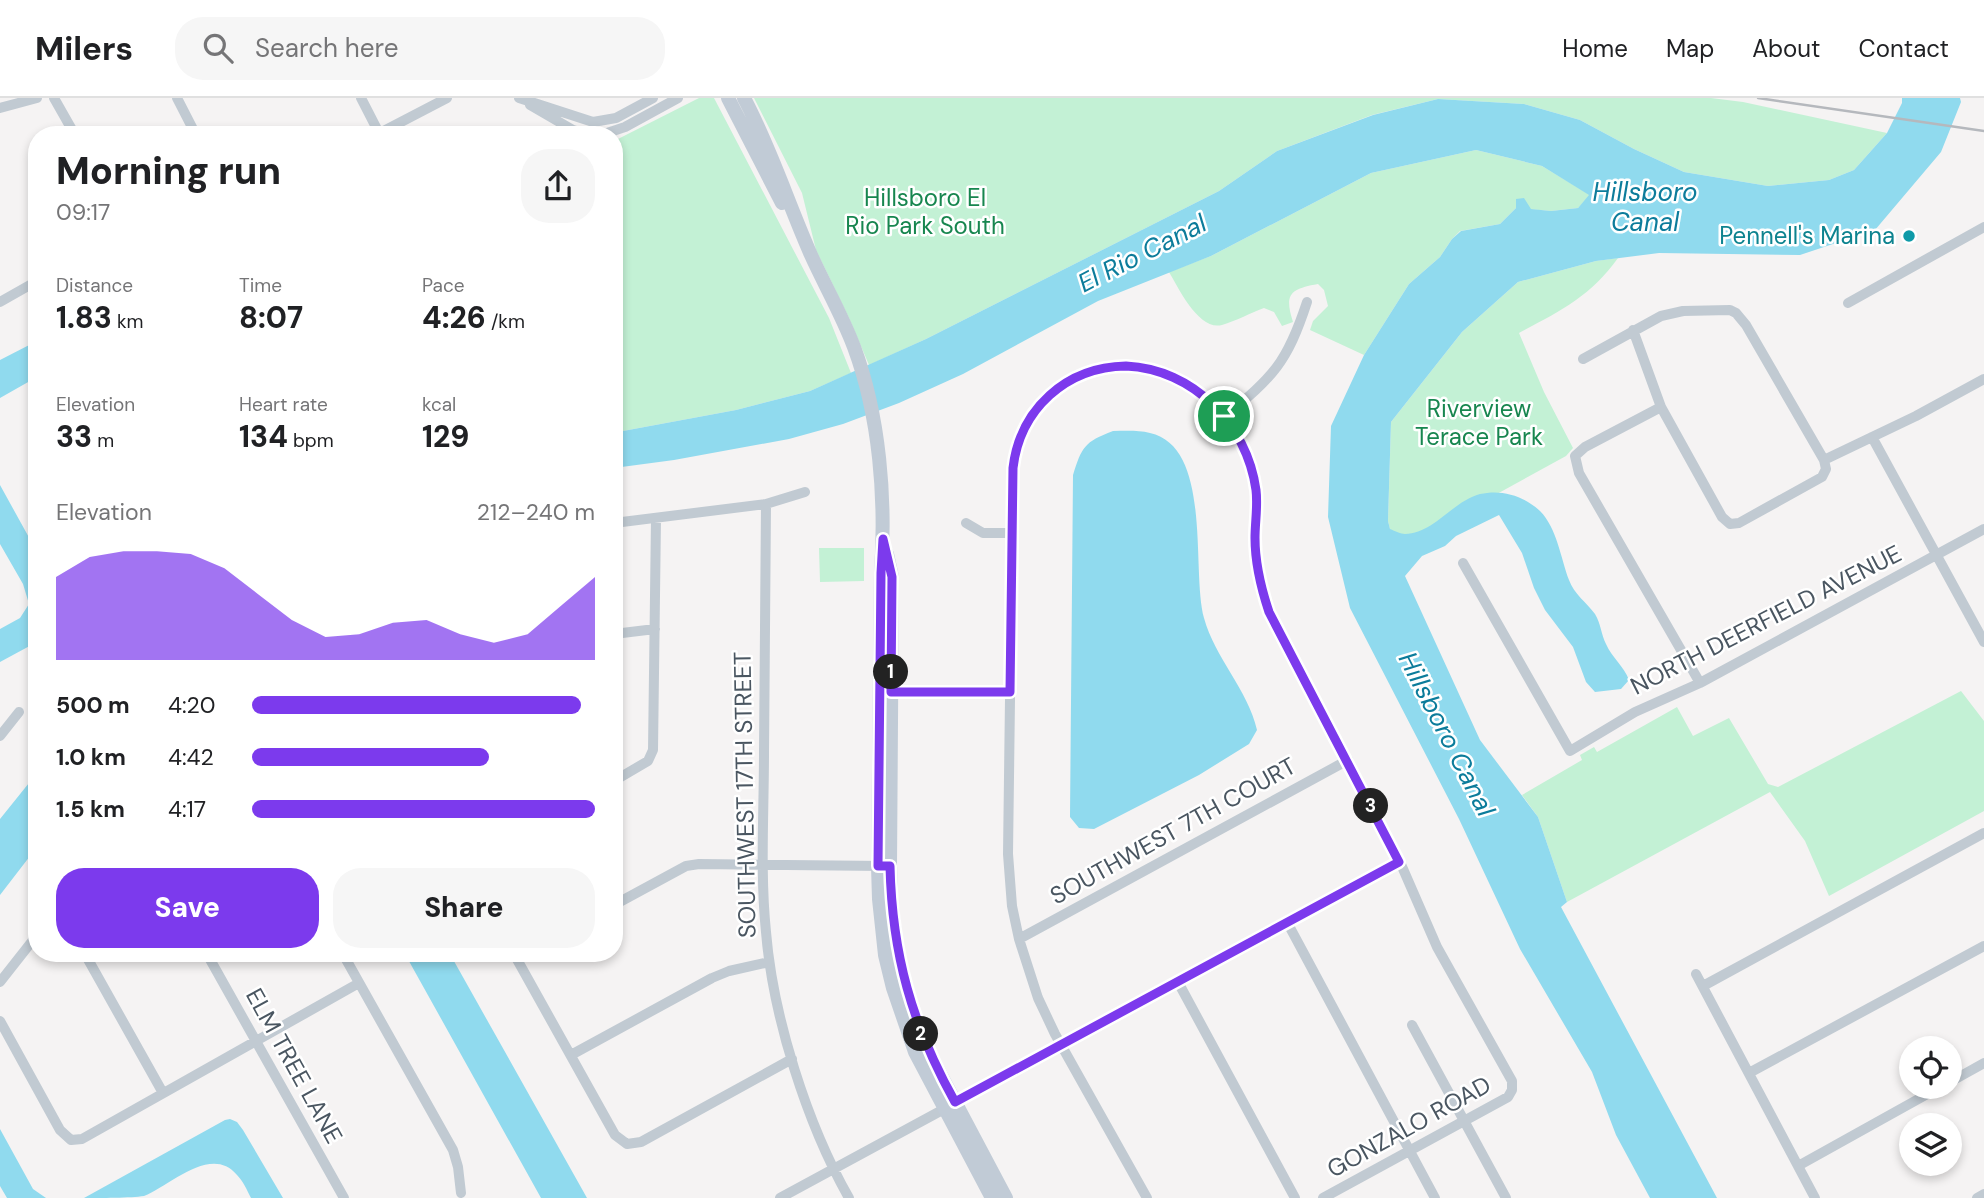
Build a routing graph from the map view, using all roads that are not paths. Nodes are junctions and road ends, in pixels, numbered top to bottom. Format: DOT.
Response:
graph roads {
  1 [pos="37,98"];
  2 [pos="54,98"];
  3 [pos="177,98"];
  4 [pos="361,98"];
  5 [pos="447,98"];
  6 [pos="653,98"];
  7 [pos="678,98"];
  8 [pos="728,98"];
  9 [pos="744,98"];
  10 [pos="520,99"];
  11 [pos="0,108"];
  12 [pos="558,110"];
  13 [pos="555,121"];
  14 [pos="584,121"];
  15 [pos="70,126"];
  16 [pos="191,126"];
  17 [pos="374,126"];
  18 [pos="393,126"];
  19 [pos="567,126"];
  20 [pos="584,126"];
  21 [pos="623,128"];
  22 [pos="1984,227"];
  23 [pos="812,256"];
  24 [pos="28,286"];
  25 [pos="0,302"];
  26 [pos="1307,302"];
  27 [pos="1848,303"];
  28 [pos="1633,330"];
  29 [pos="1583,359"];
  30 [pos="1983,383"];
  31 [pos="1661,407"];
  32 [pos="1224,416"];
  33 [pos="1871,437"];
  34 [pos="1824,460"];
  35 [pos="805,492"];
  36 [pos="766,504"];
  37 [pos="656,518"];
  38 [pos="623,522"];
  39 [pos="967,523"];
  40 [pos="1984,529"];
  41 [pos="1012,533"];
  42 [pos="1935,555"];
  43 [pos="1463,563"];
  44 [pos="655,629"];
  45 [pos="623,633"];
  46 [pos="1984,642"];
  47 [pos="1700,683"];
  48 [pos="885,692"];
  49 [pos="1010,692"];
  50 [pos="19,712"];
  51 [pos="0,736"];
  52 [pos="1348,760"];
  53 [pos="623,776"];
  54 [pos="1984,833"];
  55 [pos="1399,862"];
  56 [pos="763,864"];
  57 [pos="884,866"];
  58 [pos="623,900"];
  59 [pos="1287,922"];
  60 [pos="1019,939"];
  61 [pos="28,946"];
  62 [pos="1984,946"];
  63 [pos="89,962"];
  64 [pos="212,962"];
  65 [pos="347,962"];
  66 [pos="523,962"];
  67 [pos="769,962"];
  68 [pos="1696,974"];
  69 [pos="0,982"];
  70 [pos="1178,982"];
  71 [pos="359,983"];
  72 [pos="1703,986"];
  73 [pos="0,1021"];
  74 [pos="1412,1025"];
  75 [pos="256,1041"];
  76 [pos="1061,1045"];
  77 [pos="571,1055"];
  78 [pos="792,1059"];
  79 [pos="1984,1063"];
  80 [pos="1749,1073"];
  81 [pos="1962,1075"];
  82 [pos="163,1093"];
  83 [pos="1918,1099"];
  84 [pos="949,1105"];
  85 [pos="1465,1121"];
  86 [pos="1409,1150"];
  87 [pos="1798,1166"];
  88 [pos="833,1169"];
  89 [pos="461,1193"];
  90 [pos="1984,1194"];
  91 [pos="344,1198"];
  92 [pos="780,1198"];
  93 [pos="849,1198"];
  94 [pos="992,1198"];
  95 [pos="1006,1198"];
  96 [pos="1147,1198"];
  97 [pos="1295,1198"];
  98 [pos="1323,1198"];
  99 [pos="1435,1198"];
  100 [pos="1506,1198"];
  101 [pos="1815,1198"];
  102 [pos="1976,1198"];
  1 -- 11 [label="street"];
  2 -- 15 [label="street"];
  3 -- 16 [label="street"];
  4 -- 17 [label="street"];
  5 -- 18 [label="street"];
  6 -- 14 [label="street"];
  7 -- 21 [label="street"];
  8 -- 23 [label="main road"];
  9 -- 23 [label="main road"];
  10 -- 12 [label="street"];
  10 -- 13 [label="street"];
  12 -- 13 [label="street"];
  12 -- 14 [label="street"];
  13 -- 19 [label="street"];
  14 -- 20 [label="street"];
  22 -- 27 [label="street"];
  23 -- 48 [label="main road"];
  24 -- 25 [label="street"];
  26 -- 32 [label="street"];
  28 -- 29 [label="street"];
  28 -- 31 [label="street"];
  28 -- 34 [label="street"];
  30 -- 33 [label="street"];
  31 -- 34 [label="street"];
  31 -- 47 [label="street"];
  32 -- 41 [label="street"];
  32 -- 52 [label="street"];
  33 -- 34 [label="street"];
  33 -- 42 [label="street"];
  35 -- 36 [label="street"];
  36 -- 37 [label="street"];
  36 -- 56 [label="street, SOUTHWEST 17TH STREET"];
  37 -- 38 [label="street"];
  37 -- 44 [label="street"];
  39 -- 41 [label="street"];
  40 -- 42 [label="street, NORTH DEERFIELD AVENUE"];
  41 -- 49 [label="street"];
  42 -- 46 [label="street"];
  42 -- 47 [label="street, NORTH DEERFIELD AVENUE"];
  43 -- 47 [label="street, NORTH DEERFIELD AVENUE"];
  44 -- 45 [label="street"];
  44 -- 53 [label="street"];
  48 -- 49 [label="street"];
  48 -- 57 [label="main road"];
  49 -- 60 [label="street"];
  50 -- 51 [label="street"];
  52 -- 55 [label="street"];
  52 -- 60 [label="street, SOUTHWEST 7TH COURT"];
  54 -- 72 [label="street"];
  55 -- 59 [label="street"];
  55 -- 85 [label="street, GONZALO ROAD"];
  56 -- 57 [label="street"];
  56 -- 58 [label="street"];
  56 -- 67 [label="street, SOUTHWEST 17TH STREET"];
  57 -- 84 [label="main road"];
  59 -- 70 [label="street"];
  59 -- 86 [label="street"];
  60 -- 76 [label="street"];
  61 -- 69 [label="street"];
  62 -- 80 [label="street"];
  63 -- 82 [label="street"];
  64 -- 75 [label="street, ELM TREE LANE"];
  65 -- 71 [label="street"];
  66 -- 77 [label="street"];
  67 -- 77 [label="street"];
  67 -- 78 [label="street, SOUTHWEST 17TH STREET"];
  68 -- 72 [label="street"];
  70 -- 76 [label="street"];
  70 -- 97 [label="street"];
  71 -- 75 [label="street"];
  71 -- 89 [label="street"];
  72 -- 80 [label="street"];
  73 -- 82 [label="street"];
  74 -- 85 [label="street"];
  75 -- 82 [label="street"];
  75 -- 91 [label="street, ELM TREE LANE"];
  76 -- 84 [label="street"];
  76 -- 96 [label="street"];
  77 -- 78 [label="street"];
  78 -- 88 [label="street, SOUTHWEST 17TH STREET"];
  79 -- 81 [label="street"];
  80 -- 87 [label="street"];
  83 -- 87 [label="street"];
  84 -- 88 [label="street"];
  84 -- 94 [label="main road"];
  84 -- 95 [label="main road"];
  85 -- 86 [label="street, GONZALO ROAD"];
  85 -- 100 [label="street"];
  86 -- 98 [label="street, GONZALO ROAD"];
  86 -- 99 [label="street"];
  87 -- 101 [label="street"];
  88 -- 92 [label="street"];
  88 -- 93 [label="street, SOUTHWEST 17TH STREET"];
  90 -- 102 [label="street"];
}
